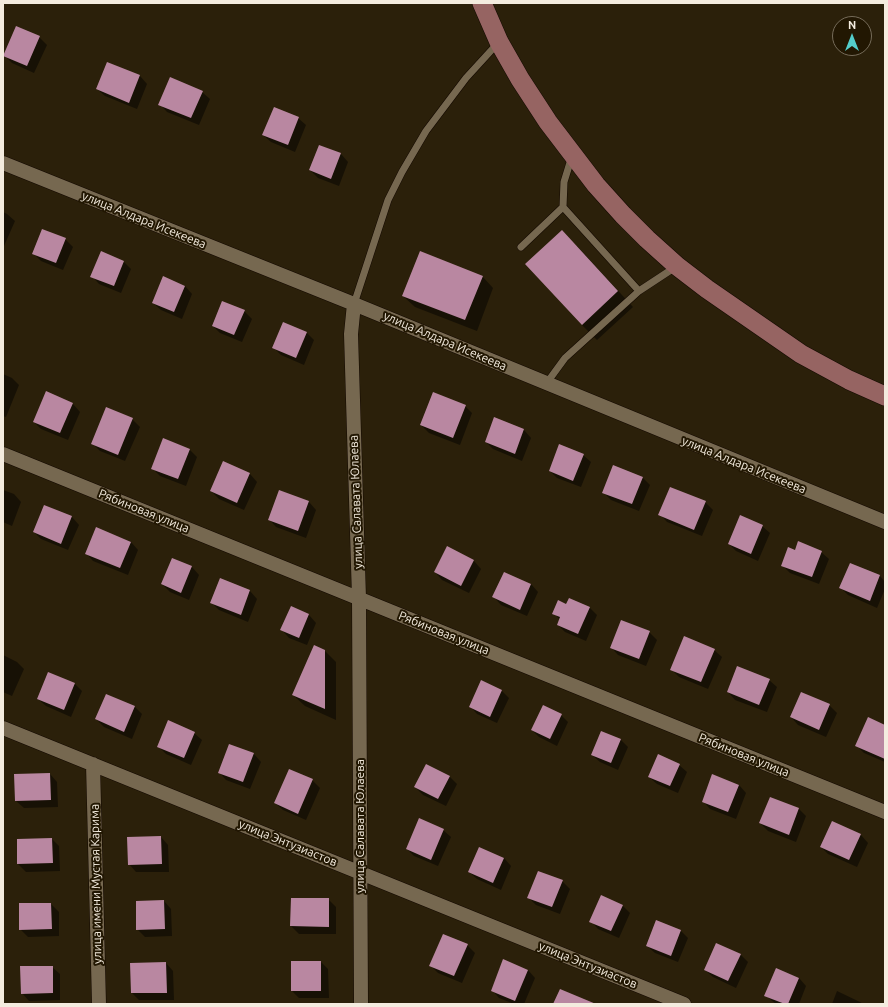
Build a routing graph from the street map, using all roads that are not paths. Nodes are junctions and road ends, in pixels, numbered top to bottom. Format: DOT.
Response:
graph roads {
  1 [pos="482,3"];
  2 [pos="500,42"];
  3 [pos="572,154"];
  4 [pos="3,163"];
  5 [pos="563,207"];
  6 [pos="521,247"];
  7 [pos="677,266"];
  8 [pos="639,291"];
  9 [pos="354,304"];
  10 [pos="546,384"];
  11 [pos="885,396"];
  12 [pos="3,454"];
  13 [pos="885,522"];
  14 [pos="359,598"];
  15 [pos="3,728"];
  16 [pos="93,764"];
  17 [pos="885,812"];
  18 [pos="360,873"];
  19 [pos="99,1004"];
  20 [pos="361,1004"];
  21 [pos="684,1004"];
  1 -- 2 [label="street"];
  2 -- 3 [label="street"];
  2 -- 9 [label="lane, улица Салавата Юлаева"];
  3 -- 5 [label="lane"];
  3 -- 7 [label="street"];
  4 -- 9 [label="street, улица Алдара Исекеева"];
  5 -- 6 [label="lane"];
  5 -- 8 [label="lane"];
  7 -- 8 [label="lane"];
  7 -- 11 [label="street"];
  8 -- 10 [label="lane"];
  9 -- 10 [label="street, улица Алдара Исекеева"];
  9 -- 14 [label="street, улица Салавата Юлаева"];
  10 -- 13 [label="street, улица Алдара Исекеева"];
  12 -- 14 [label="street, Рябиновая улица"];
  14 -- 17 [label="street, Рябиновая улица"];
  14 -- 18 [label="street, улица Салавата Юлаева"];
  15 -- 16 [label="street, улица Энтузиастов"];
  16 -- 18 [label="street, улица Энтузиастов"];
  16 -- 19 [label="street, улица имени Мустая Карима"];
  18 -- 20 [label="street, улица Салавата Юлаева"];
  18 -- 21 [label="street, улица Энтузиастов"];
}
